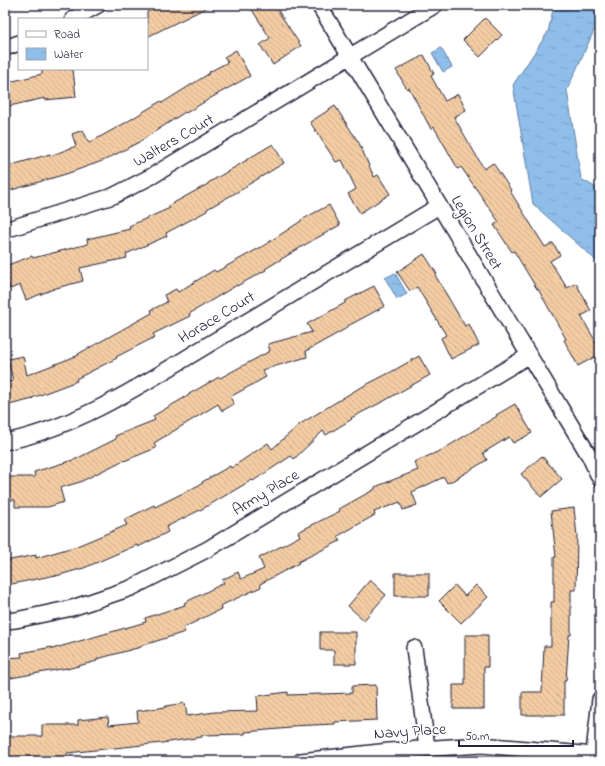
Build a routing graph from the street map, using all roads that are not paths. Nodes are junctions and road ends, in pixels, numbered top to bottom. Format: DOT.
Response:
graph roads {
  1 [pos="98,5"];
  2 [pos="319,5"];
  3 [pos="435,5"];
  4 [pos="75,18"];
  5 [pos="18,43"];
  6 [pos="5,48"];
  7 [pos="350,57"];
  8 [pos="439,206"];
  9 [pos="5,230"];
  10 [pos="528,356"];
  11 [pos="5,442"];
  12 [pos="600,479"];
  13 [pos="5,621"];
  14 [pos="414,648"];
  15 [pos="600,699"];
  16 [pos="427,748"];
  17 [pos="594,758"];
  18 [pos="301,761"];
  1 -- 4 [label="street"];
  2 -- 7 [label="street, Legion Street"];
  3 -- 7 [label="street, Walters Court"];
  5 -- 6 [label="street"];
  7 -- 8 [label="street, Legion Street"];
  7 -- 9 [label="street, Walters Court"];
  8 -- 10 [label="street, Legion Street"];
  8 -- 11 [label="street, Horace Court"];
  10 -- 12 [label="street, Legion Street"];
  10 -- 13 [label="street, Army Place"];
  14 -- 16 [label="street"];
  15 -- 17 [label="street"];
  16 -- 17 [label="street, Navy Place"];
  16 -- 18 [label="street, Navy Place"];
}
